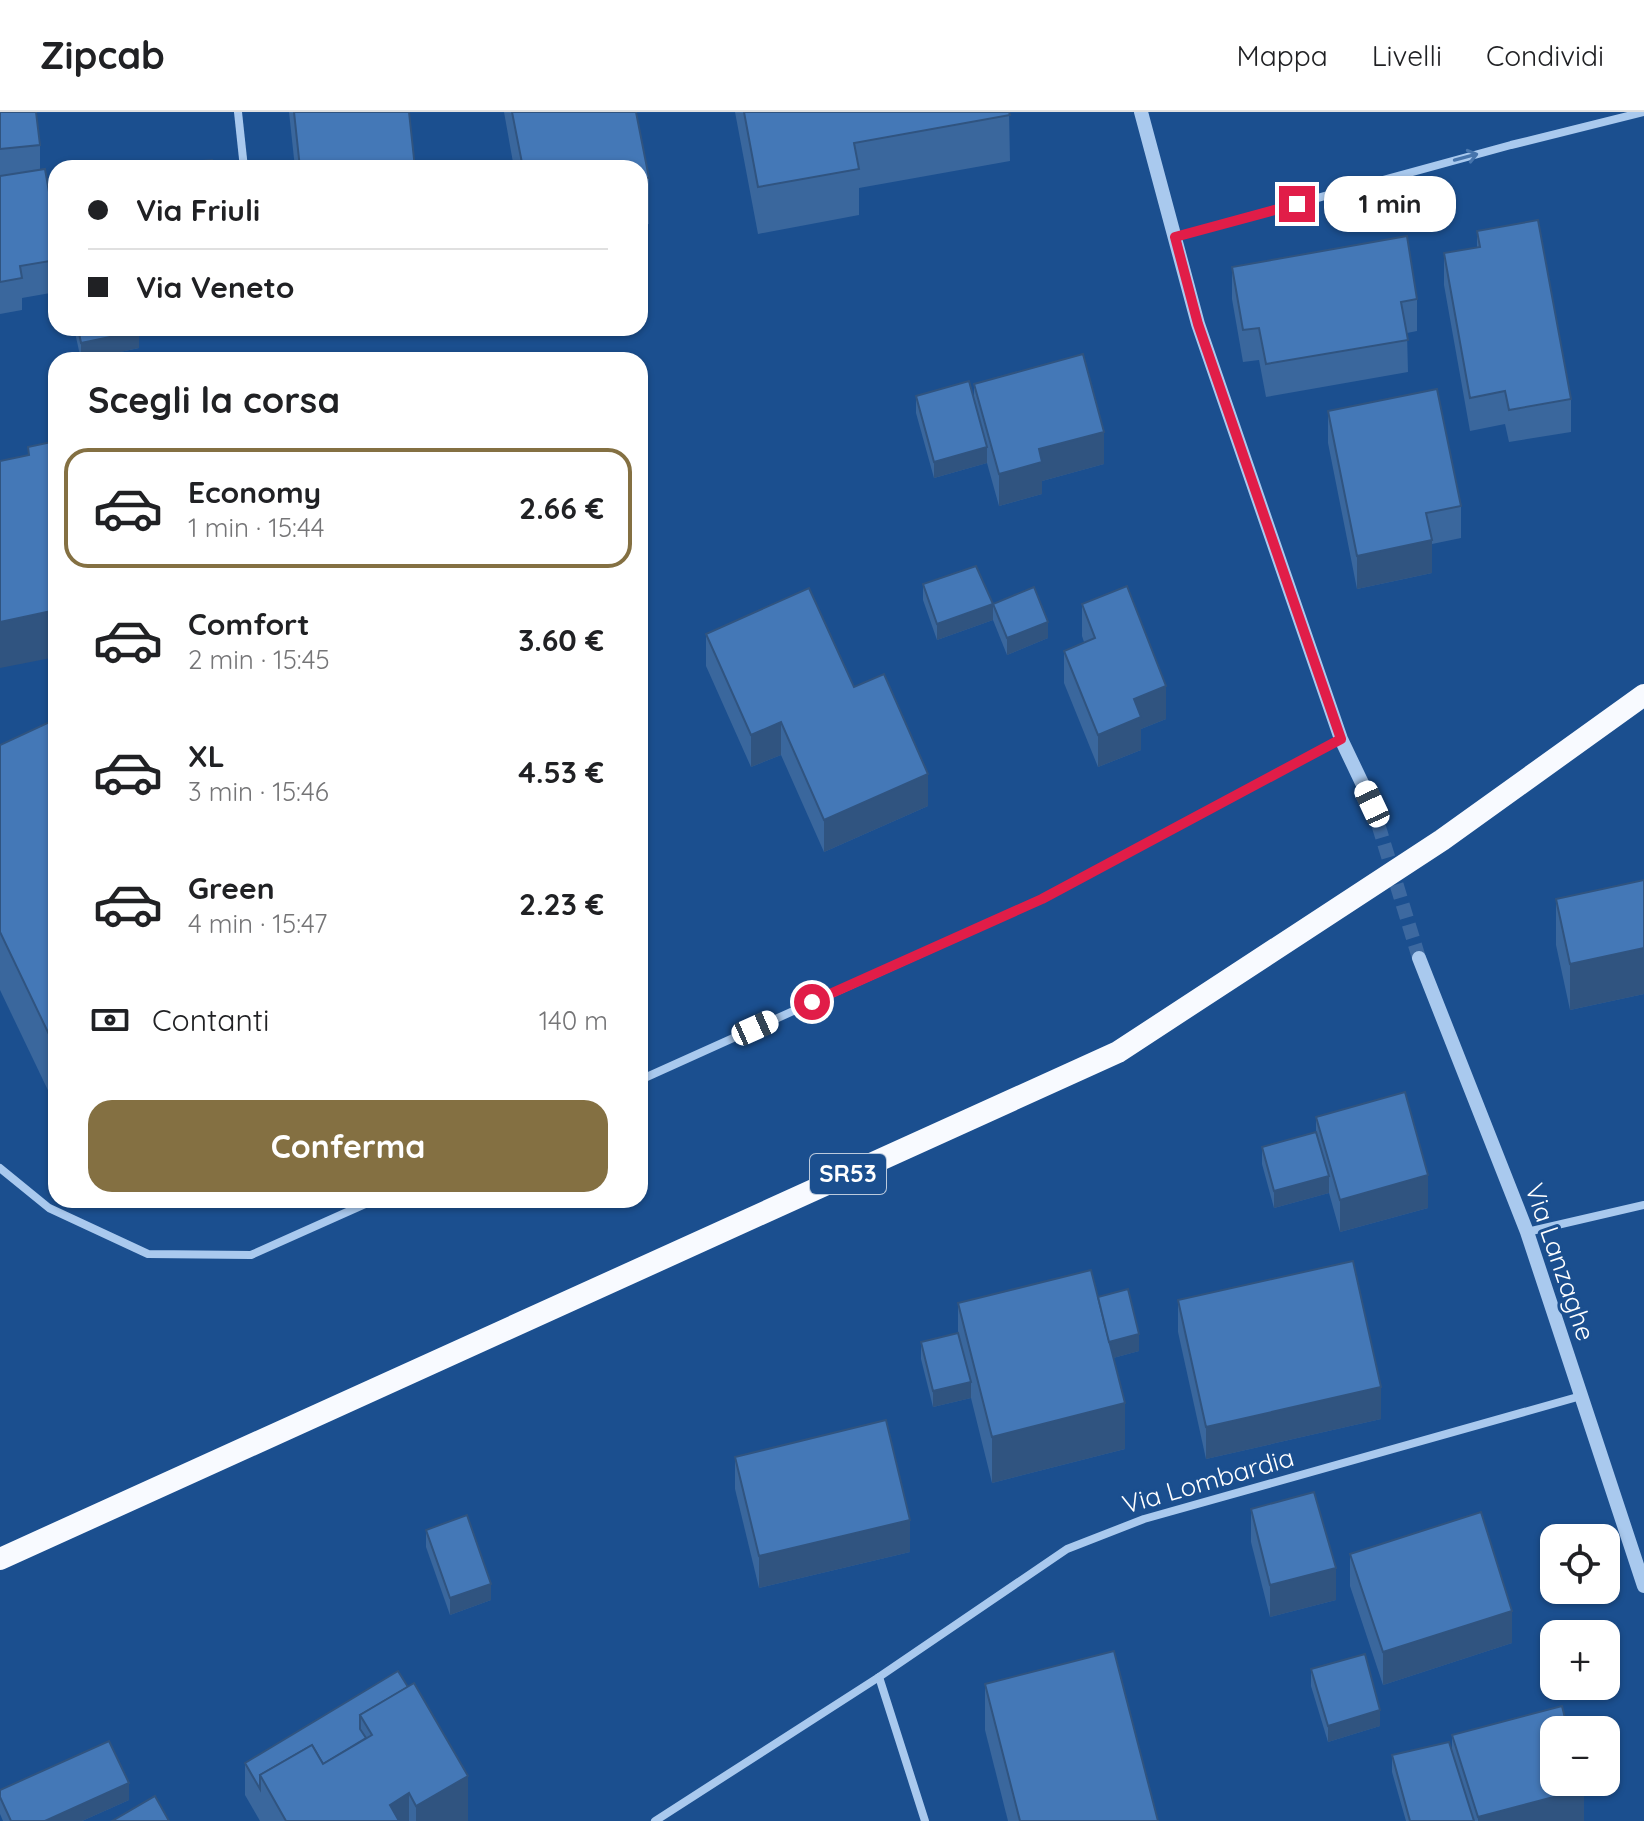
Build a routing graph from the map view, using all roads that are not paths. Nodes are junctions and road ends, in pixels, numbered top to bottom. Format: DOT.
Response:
graph roads {
  1 [pos="238,112"];
  2 [pos="1141,112"];
  3 [pos="1644,112"];
  4 [pos="243,160"];
  5 [pos="1175,237"];
  6 [pos="1644,695"];
  7 [pos="1341,739"];
  8 [pos="1372,804"];
  9 [pos="1419,958"];
  10 [pos="648,1076"];
  11 [pos="0,1168"];
  12 [pos="1644,1205"];
  13 [pos="48,1207"];
  14 [pos="49,1208"];
  15 [pos="356,1208"];
  16 [pos="1527,1232"];
  17 [pos="1581,1396"];
  18 [pos="0,1559"];
  19 [pos="1644,1586"];
  20 [pos="879,1677"];
  21 [pos="655,1821"];
  22 [pos="925,1821"];
  1 -- 4 [label="street"];
  2 -- 5 [label="street"];
  5 -- 3 [label="street, one-way"];
  5 -- 7 [label="street"];
  6 -- 18 [label="highway, SR53"];
  7 -- 8 [label="street"];
  7 -- 10 [label="street"];
  9 -- 16 [label="street, Via Lanzaghe"];
  11 -- 13 [label="street"];
  12 -- 16 [label="street"];
  14 -- 15 [label="street"];
  16 -- 17 [label="street, Via Lanzaghe"];
  17 -- 19 [label="street, Via Lanzaghe"];
  17 -- 20 [label="street, Via Lombardia"];
  20 -- 21 [label="street, Via Lombardia"];
  20 -- 22 [label="street"];
}
